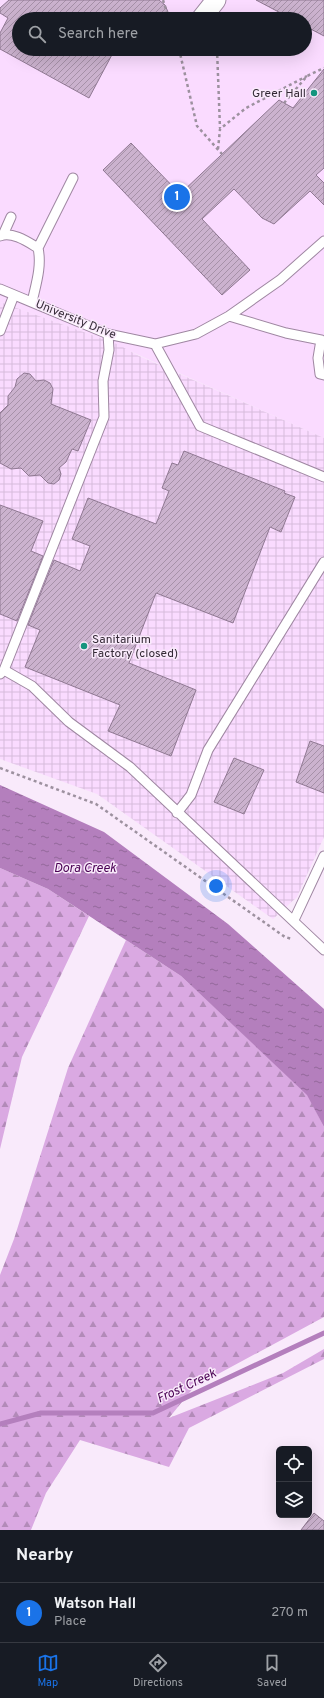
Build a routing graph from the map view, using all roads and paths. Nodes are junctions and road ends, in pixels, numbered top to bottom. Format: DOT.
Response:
graph roads {
  1 [pos="163,0"];
  2 [pos="216,0"];
  3 [pos="167,12"];
  4 [pos="207,12"];
  5 [pos="181,56"];
  6 [pos="217,56"];
  7 [pos="324,68"];
  8 [pos="307,76"];
  9 [pos="284,103"];
  10 [pos="220,128"];
  11 [pos="218,149"];
  12 [pos="222,154"];
  13 [pos="73,178"];
  14 [pos="11,217"];
  15 [pos="1,236"];
  16 [pos="324,242"];
  17 [pos="38,248"];
  18 [pos="0,289"];
  19 [pos="14,295"];
  20 [pos="32,302"];
  21 [pos="230,316"];
  22 [pos="0,331"];
  23 [pos="108,334"];
  24 [pos="323,340"];
  25 [pos="155,344"];
  26 [pos="324,376"];
  27 [pos="324,476"];
  28 [pos="324,562"];
  29 [pos="2,672"];
  30 [pos="0,768"];
  31 [pos="177,813"];
  32 [pos="324,856"];
  33 [pos="294,920"];
  34 [pos="321,947"];
  1 -- 3 [label="path"];
  2 -- 4 [label="street"];
  5 -- 11 [label="path"];
  6 -- 10 [label="path"];
  7 -- 8 [label="path"];
  8 -- 9 [label="path"];
  8 -- 10 [label="path"];
  10 -- 11 [label="path"];
  11 -- 12 [label="path"];
  13 -- 17 [label="lane"];
  14 -- 15 [label="lane"];
  15 -- 17 [label="lane"];
  16 -- 21 [label="lane, University Drive"];
  17 -- 20 [label="lane"];
  18 -- 19 [label="lane, University Drive"];
  19 -- 20 [label="lane, University Drive"];
  19 -- 22 [label="lane"];
  20 -- 23 [label="lane, University Drive"];
  21 -- 24 [label="lane"];
  21 -- 25 [label="lane, University Drive"];
  23 -- 25 [label="lane, University Drive"];
  23 -- 29 [label="lane"];
  24 -- 26 [label="lane"];
  25 -- 27 [label="lane"];
  28 -- 31 [label="lane"];
  29 -- 31 [label="lane"];
  30 -- 34 [label="path"];
  31 -- 33 [label="lane"];
  32 -- 33 [label="lane"];
  33 -- 34 [label="lane"];
}
